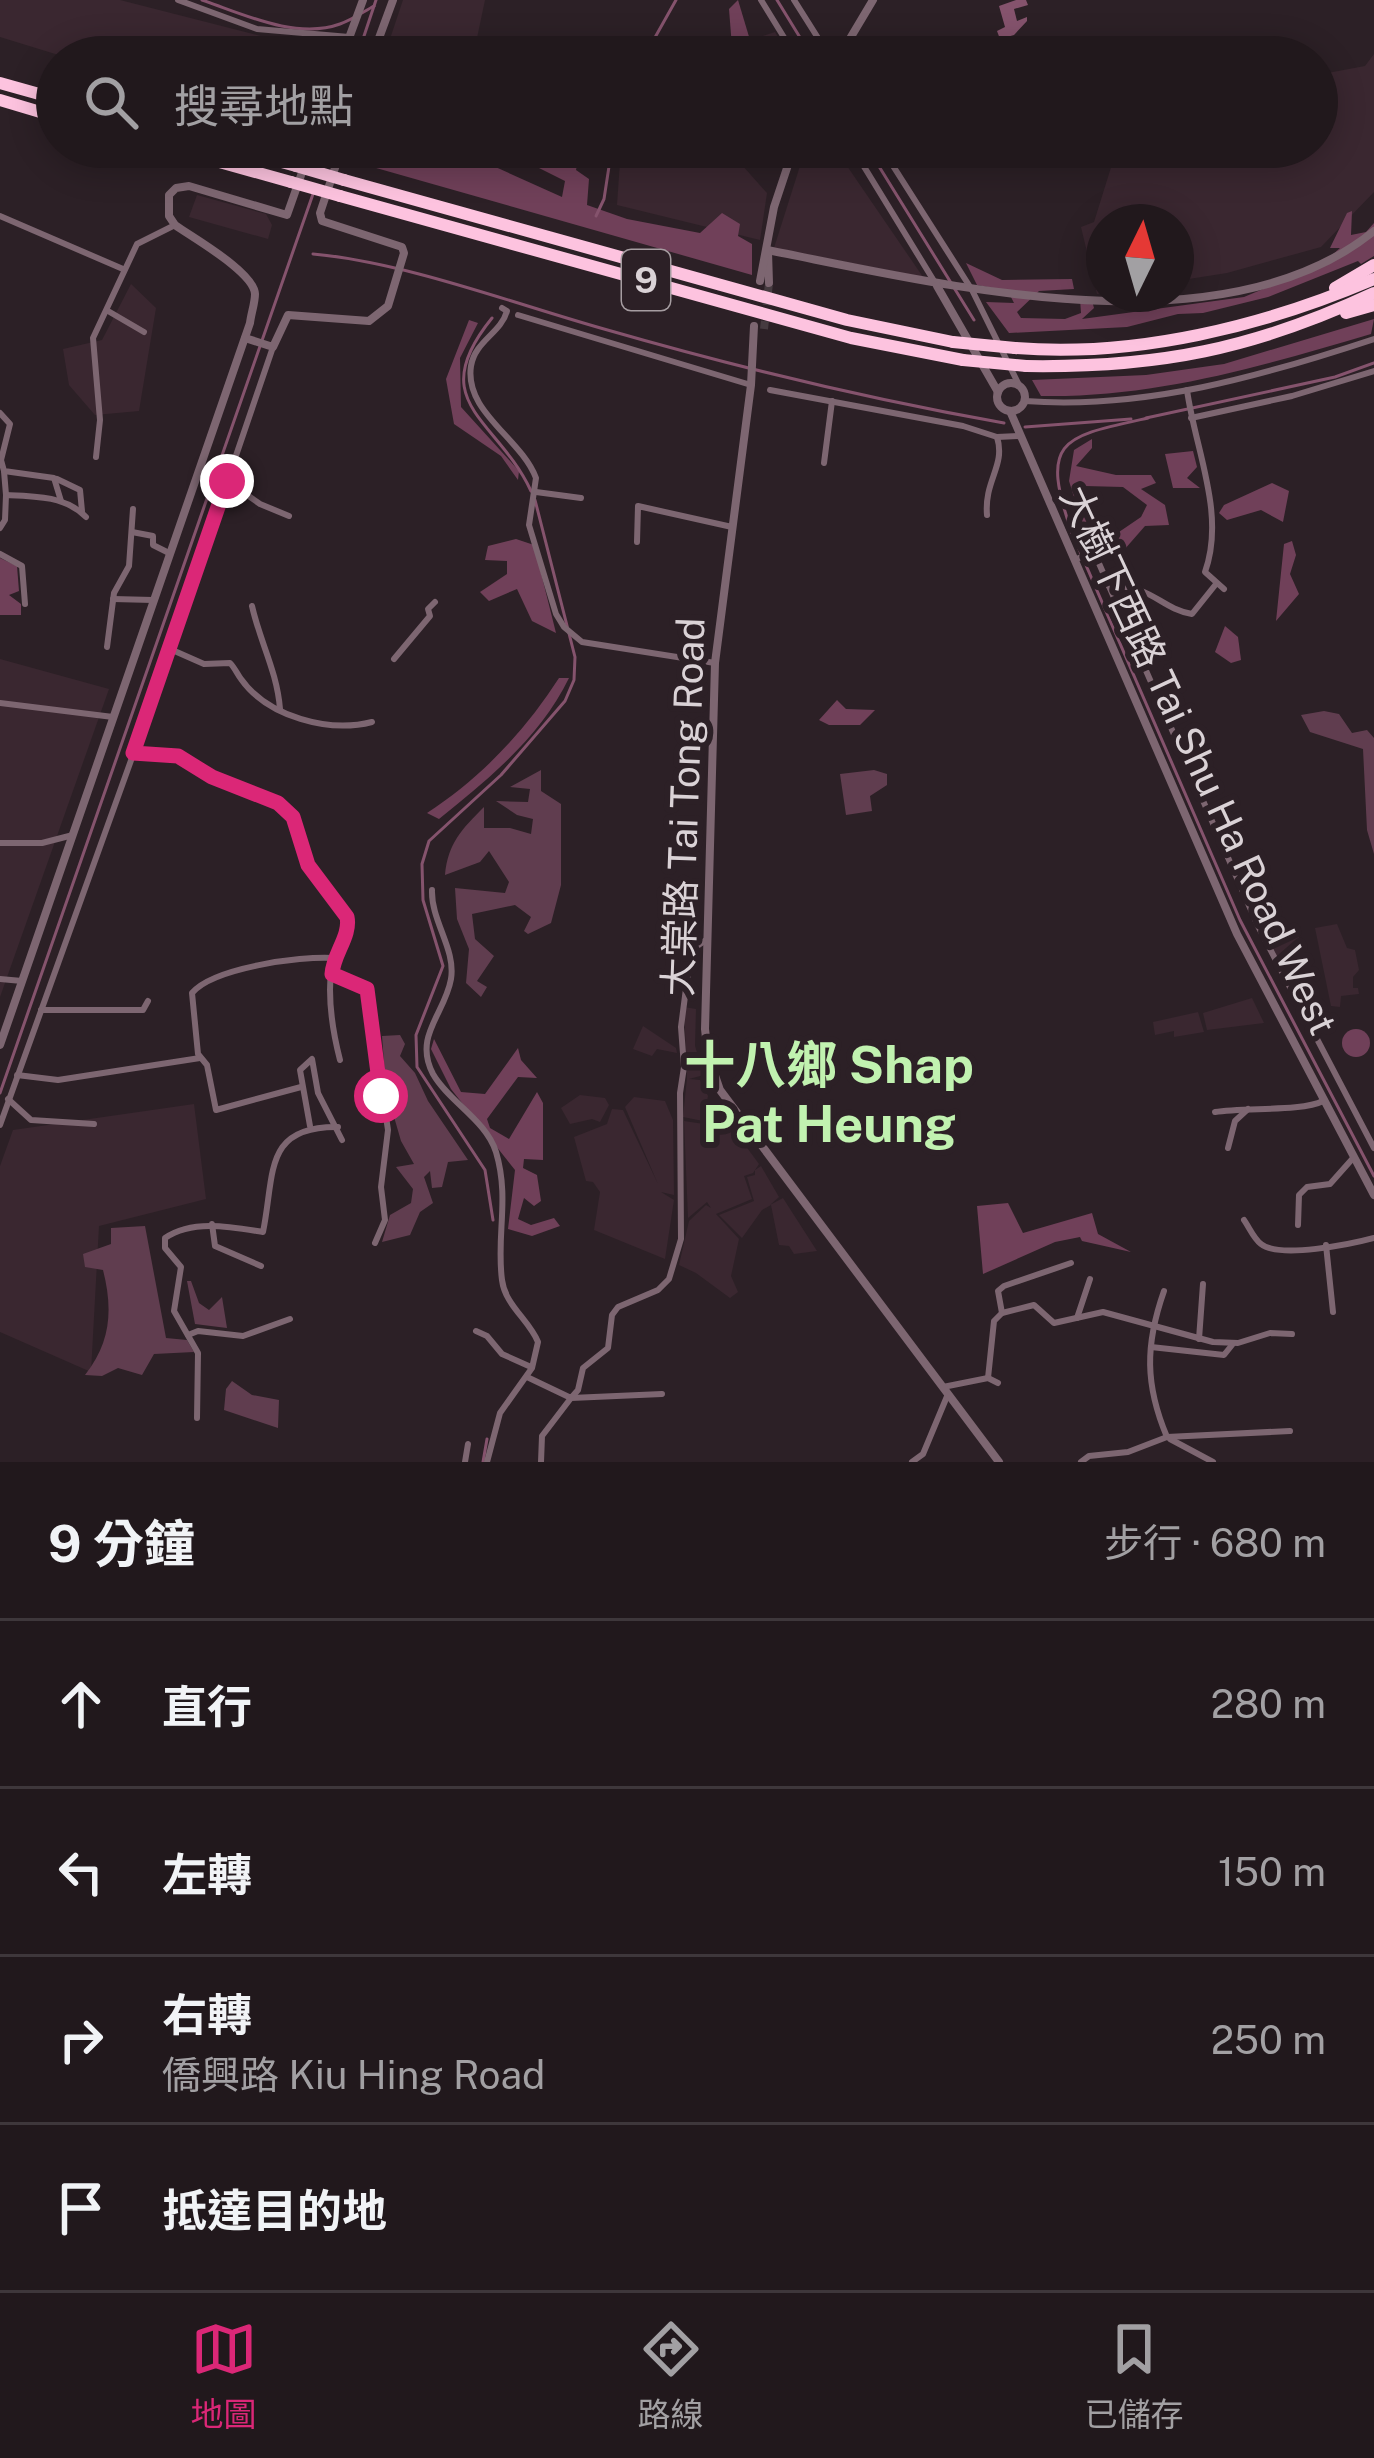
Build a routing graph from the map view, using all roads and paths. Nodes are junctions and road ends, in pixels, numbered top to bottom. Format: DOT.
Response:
graph roads {
  1 [pos="178,0"];
  2 [pos="393,0"];
  3 [pos="761,0"];
  4 [pos="794,0"];
  5 [pos="873,0"];
  6 [pos="362,2"];
  7 [pos="351,33"];
  8 [pos="350,36"];
  9 [pos="380,36"];
  10 [pos="783,36"];
  11 [pos="817,36"];
  12 [pos="852,36"];
  13 [pos="0,83"];
  14 [pos="36,93"];
  15 [pos="0,100"];
  16 [pos="36,111"];
  17 [pos="241,168"];
  18 [pos="303,168"];
  19 [pos="303,168"];
  20 [pos="333,168"];
  21 [pos="787,168"];
  22 [pos="865,168"];
  23 [pos="893,168"];
  24 [pos="0,216"];
  25 [pos="175,226"];
  26 [pos="1374,231"];
  27 [pos="767,250"];
  28 [pos="1374,265"];
  29 [pos="124,270"];
  30 [pos="1374,279"];
  31 [pos="764,282"];
  32 [pos="940,285"];
  33 [pos="969,289"];
  34 [pos="1374,292"];
  35 [pos="1319,298"];
  36 [pos="1374,305"];
  37 [pos="502,308"];
  38 [pos="108,311"];
  39 [pos="518,314"];
  40 [pos="1309,323"];
  41 [pos="759,327"];
  42 [pos="144,332"];
  43 [pos="245,338"];
  44 [pos="1374,339"];
  45 [pos="273,347"];
  46 [pos="1374,371"];
  47 [pos="751,385"];
  48 [pos="1019,385"];
  49 [pos="770,390"];
  50 [pos="998,392"];
  51 [pos="1187,392"];
  52 [pos="832,401"];
  53 [pos="1025,401"];
  54 [pos="1010,411"];
  55 [pos="0,413"];
  56 [pos="1191,418"];
  57 [pos="1018,436"];
  58 [pos="997,437"];
  59 [pos="96,457"];
  60 [pos="824,463"];
  61 [pos="4,471"];
  62 [pos="54,478"];
  63 [pos="227,481"];
  64 [pos="537,489"];
  65 [pos="6,495"];
  66 [pos="581,498"];
  67 [pos="61,501"];
  68 [pos="133,509"];
  69 [pos="987,515"];
  70 [pos="289,516"];
  71 [pos="0,527"];
  72 [pos="732,527"];
  73 [pos="132,532"];
  74 [pos="638,542"];
  75 [pos="170,553"];
  76 [pos="0,554"];
  77 [pos="1073,560"];
  78 [pos="1109,586"];
  79 [pos="113,599"];
  80 [pos="153,600"];
  81 [pos="435,602"];
  82 [pos="25,604"];
  83 [pos="252,605"];
  84 [pos="107,647"];
  85 [pos="170,649"];
  86 [pos="394,659"];
  87 [pos="716,662"];
  88 [pos="0,703"];
  89 [pos="280,709"];
  90 [pos="113,717"];
  91 [pos="372,722"];
  92 [pos="133,753"];
  93 [pos="74,835"];
  94 [pos="0,843"];
  95 [pos="431,890"];
  96 [pos="706,940"];
  97 [pos="333,958"];
  98 [pos="332,974"];
  99 [pos="0,979"];
  100 [pos="22,981"];
  101 [pos="148,1001"];
  102 [pos="41,1010"];
  103 [pos="0,1045"];
  104 [pos="200,1058"];
  105 [pos="340,1060"];
  106 [pos="17,1075"];
  107 [pos="301,1087"];
  108 [pos="8,1099"];
  109 [pos="1324,1100"];
  110 [pos="1251,1106"];
  111 [pos="1215,1112"];
  112 [pos="94,1124"];
  113 [pos="0,1125"];
  114 [pos="310,1126"];
  115 [pos="338,1127"];
  116 [pos="1369,1130"];
  117 [pos="342,1140"];
  118 [pos="1228,1148"];
  119 [pos="1374,1148"];
  120 [pos="1354,1157"];
  121 [pos="1374,1195"];
  122 [pos="1244,1220"];
  123 [pos="212,1224"];
  124 [pos="1298,1225"];
  125 [pos="1374,1238"];
  126 [pos="375,1244"];
  127 [pos="1326,1245"];
  128 [pos="1071,1263"];
  129 [pos="262,1266"];
  130 [pos="1090,1279"];
  131 [pos="1203,1284"];
  132 [pos="1164,1292"];
  133 [pos="1333,1312"];
  134 [pos="1001,1313"];
  135 [pos="1077,1318"];
  136 [pos="290,1319"];
  137 [pos="1154,1328"];
  138 [pos="476,1331"];
  139 [pos="1292,1334"];
  140 [pos="188,1335"];
  141 [pos="1199,1339"];
  142 [pos="1234,1343"];
  143 [pos="1151,1347"];
  144 [pos="532,1368"];
  145 [pos="525,1376"];
  146 [pos="988,1378"];
  147 [pos="998,1383"];
  148 [pos="945,1390"];
  149 [pos="662,1394"];
  150 [pos="571,1398"];
  151 [pos="196,1418"];
  152 [pos="1290,1431"];
  153 [pos="1167,1437"];
  154 [pos="468,1444"];
  155 [pos="465,1462"];
  156 [pos="487,1462"];
  157 [pos="541,1462"];
  158 [pos="912,1462"];
  159 [pos="999,1462"];
  160 [pos="1081,1462"];
  161 [pos="1213,1462"];
  1 -- 7 [label="street"];
  2 -- 9 [label="street"];
  3 -- 10 [label="street"];
  4 -- 11 [label="street"];
  5 -- 12 [label="street"];
  6 -- 7 [label="street"];
  7 -- 8 [label="street"];
  13 -- 14 [label="highway"];
  15 -- 16 [label="highway"];
  17 -- 40 [label="highway, 9, bridge"];
  18 -- 35 [label="highway, 9, bridge"];
  19 -- 25 [label="street"];
  20 -- 45 [label="street"];
  21 -- 27 [label="street"];
  22 -- 32 [label="street, 大樹下西路 Tai Shu Ha Road West"];
  23 -- 33 [label="street"];
  24 -- 29 [label="street"];
  25 -- 29 [label="street"];
  25 -- 43 [label="street"];
  26 -- 33 [label="street"];
  27 -- 31 [label="street"];
  27 -- 32 [label="street"];
  28 -- 35 [label="highway"];
  29 -- 38 [label="street"];
  30 -- 35 [label="highway, 9"];
  32 -- 33 [label="street"];
  32 -- 50 [label="street, 大樹下西路 Tai Shu Ha Road West"];
  33 -- 48 [label="street"];
  34 -- 40 [label="highway, 9"];
  36 -- 40 [label="highway"];
  37 -- 64 [label="street"];
  38 -- 42 [label="street"];
  38 -- 59 [label="street"];
  39 -- 47 [label="street"];
  41 -- 47 [label="street, 大棠路 Tai Tong Road"];
  43 -- 45 [label="street"];
  43 -- 75 [label="street"];
  44 -- 51 [label="street"];
  45 -- 63 [label="street"];
  46 -- 56 [label="street"];
  47 -- 72 [label="street, 大棠路 Tai Tong Road"];
  48 -- 50 [label="street"];
  48 -- 53 [label="street"];
  49 -- 52 [label="street"];
  50 -- 54 [label="street, 大樹下西路 Tai Shu Ha Road West"];
  51 -- 53 [label="street"];
  51 -- 56 [label="street"];
  52 -- 58 [label="street"];
  52 -- 60 [label="street"];
  53 -- 54 [label="street"];
  54 -- 57 [label="street, 大樹下西路 Tai Shu Ha Road West"];
  55 -- 61 [label="street"];
  56 -- 78 [label="street"];
  57 -- 58 [label="street"];
  57 -- 77 [label="street, 大樹下西路 Tai Shu Ha Road West"];
  58 -- 69 [label="street"];
  61 -- 62 [label="street"];
  61 -- 65 [label="street"];
  62 -- 67 [label="street"];
  62 -- 67 [label="street"];
  63 -- 70 [label="street"];
  63 -- 85 [label="street"];
  64 -- 66 [label="street"];
  64 -- 87 [label="street"];
  65 -- 67 [label="street"];
  65 -- 71 [label="street"];
  68 -- 73 [label="street"];
  72 -- 74 [label="street"];
  72 -- 87 [label="street, 大棠路 Tai Tong Road"];
  73 -- 75 [label="street"];
  73 -- 79 [label="street"];
  75 -- 80 [label="street"];
  76 -- 82 [label="street"];
  77 -- 78 [label="street"];
  77 -- 109 [label="street, 大樹下西路 Tai Shu Ha Road West"];
  78 -- 116 [label="street"];
  79 -- 80 [label="street"];
  79 -- 84 [label="street"];
  80 -- 90 [label="street"];
  81 -- 86 [label="street"];
  83 -- 89 [label="street"];
  85 -- 89 [label="street"];
  85 -- 92 [label="street"];
  87 -- 96 [label="street, 大棠路 Tai Tong Road"];
  88 -- 90 [label="street"];
  89 -- 91 [label="street"];
  90 -- 93 [label="street"];
  92 -- 97 [label="street"];
  92 -- 102 [label="street"];
  93 -- 94 [label="street"];
  93 -- 100 [label="street"];
  95 -- 144 [label="street"];
  96 -- 148 [label="street, 大棠路 Tai Tong Road"];
  96 -- 150 [label="street"];
  97 -- 98 [label="street"];
  97 -- 104 [label="street"];
  98 -- 105 [label="street"];
  98 -- 126 [label="street"];
  99 -- 100 [label="street"];
  100 -- 103 [label="street"];
  101 -- 102 [label="street"];
  102 -- 106 [label="street"];
  104 -- 106 [label="street"];
  104 -- 107 [label="street"];
  106 -- 108 [label="street"];
  107 -- 114 [label="street"];
  107 -- 115 [label="street"];
  108 -- 112 [label="street"];
  108 -- 113 [label="street"];
  109 -- 110 [label="street"];
  109 -- 120 [label="street, 大樹下西路 Tai Shu Ha Road West"];
  110 -- 111 [label="street"];
  110 -- 118 [label="street"];
  114 -- 115 [label="street"];
  114 -- 123 [label="street"];
  115 -- 117 [label="street"];
  116 -- 119 [label="street"];
  120 -- 121 [label="street, 大樹下西路 Tai Shu Ha Road West"];
  120 -- 124 [label="street"];
  122 -- 127 [label="street"];
  123 -- 129 [label="street"];
  123 -- 140 [label="street"];
  125 -- 127 [label="street"];
  127 -- 133 [label="street"];
  128 -- 134 [label="street"];
  130 -- 135 [label="street"];
  131 -- 141 [label="street"];
  132 -- 137 [label="street"];
  134 -- 135 [label="street"];
  134 -- 146 [label="street"];
  135 -- 137 [label="street"];
  136 -- 140 [label="street"];
  137 -- 141 [label="street"];
  137 -- 143 [label="street"];
  138 -- 144 [label="street"];
  139 -- 142 [label="street"];
  140 -- 151 [label="street"];
  141 -- 142 [label="street"];
  142 -- 143 [label="street"];
  143 -- 153 [label="street"];
  144 -- 145 [label="street"];
  145 -- 150 [label="street"];
  145 -- 156 [label="street"];
  146 -- 147 [label="street"];
  146 -- 148 [label="street"];
  148 -- 158 [label="street"];
  148 -- 159 [label="street, 大棠路 Tai Tong Road"];
  149 -- 150 [label="street"];
  150 -- 157 [label="street"];
  152 -- 153 [label="street"];
  153 -- 160 [label="street"];
  153 -- 161 [label="street"];
  154 -- 155 [label="street"];
}
